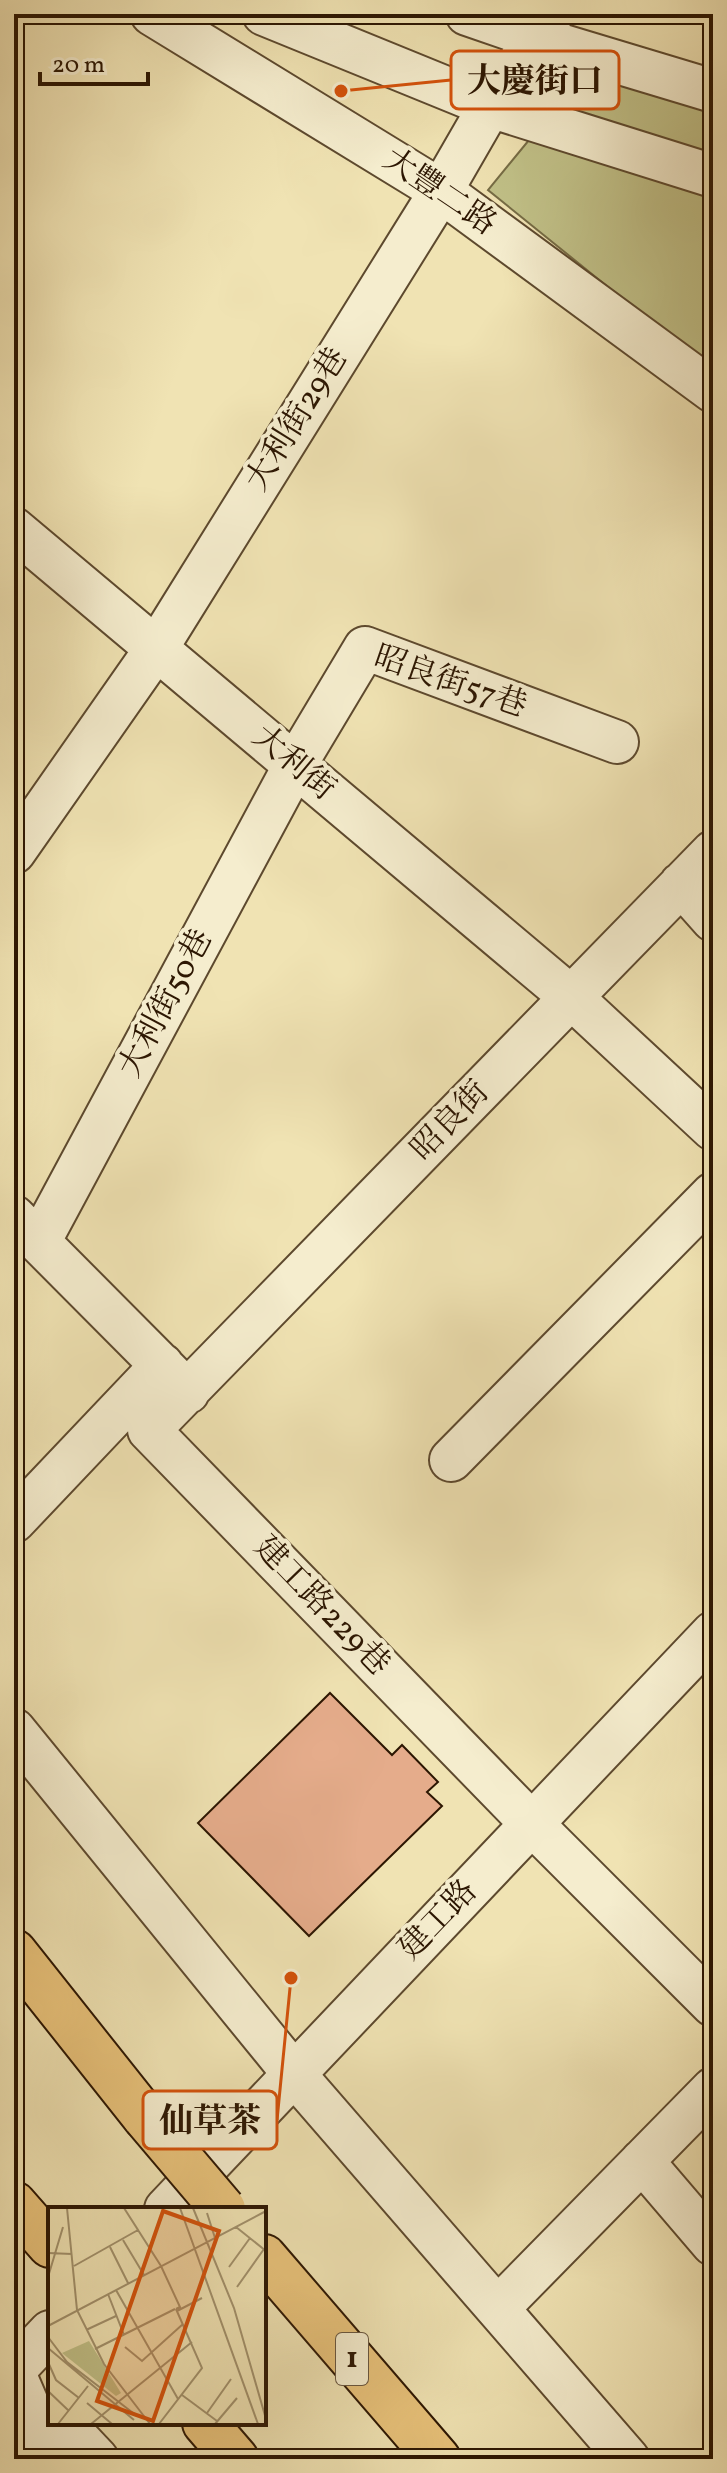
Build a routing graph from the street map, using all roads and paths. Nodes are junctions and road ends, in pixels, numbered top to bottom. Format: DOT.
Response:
graph roads {
  1 [pos="152,14"];
  2 [pos="264,14"];
  3 [pos="467,14"];
  4 [pos="545,26"];
  5 [pos="203,27"];
  6 [pos="713,91"];
  7 [pos="490,106"];
  8 [pos="713,176"];
  9 [pos="441,191"];
  10 [pos="713,391"];
  11 [pos="14,529"];
  12 [pos="156,649"];
  13 [pos="617,742"];
  14 [pos="295,765"];
  15 [pos="14,852"];
  16 [pos="713,852"];
  17 [pos="681,884"];
  18 [pos="713,920"];
  19 [pos="572,998"];
  20 [pos="713,1129"];
  21 [pos="713,1194"];
  22 [pos="27,1229"];
  23 [pos="175,1378"];
  24 [pos="451,1460"];
  25 [pos="14,1521"];
  26 [pos="705,1658"];
  27 [pos="14,1730"];
  28 [pos="532,1824"];
  29 [pos="14,1952"];
  30 [pos="713,2005"];
  31 [pos="294,2074"];
  32 [pos="713,2089"];
  33 [pos="642,2161"];
  34 [pos="168,2207"];
  35 [pos="221,2207"];
  36 [pos="713,2244"];
  37 [pos="266,2259"];
  38 [pos="498,2308"];
  39 [pos="48,2334"];
  40 [pos="14,2371"];
  41 [pos="48,2407"];
  42 [pos="65,2425"];
  43 [pos="207,2425"];
  44 [pos="57,2459"];
  45 [pos="97,2459"];
  46 [pos="236,2459"];
  47 [pos="438,2459"];
  48 [pos="628,2459"];
  1 -- 5 [label="street, 大豐二路"];
  2 -- 7 [label="street"];
  3 -- 4 [label="street"];
  4 -- 6 [label="street"];
  4 -- 7 [label="street, 大利街29巷"];
  5 -- 9 [label="street, 大豐二路"];
  7 -- 8 [label="street"];
  7 -- 9 [label="street, 大利街29巷"];
  9 -- 10 [label="street, 大豐二路"];
  9 -- 12 [label="street, 大利街29巷"];
  11 -- 12 [label="street, 大利街"];
  12 -- 14 [label="street, 大利街"];
  12 -- 15 [label="street, 大利街29巷"];
  13 -- 14 [label="street, 昭良街57巷"];
  14 -- 19 [label="street, 大利街"];
  14 -- 22 [label="street, 大利街50巷"];
  16 -- 17 [label="street, 昭良街"];
  17 -- 18 [label="street"];
  17 -- 19 [label="street, 昭良街"];
  19 -- 20 [label="street, 大利街"];
  19 -- 23 [label="street, 昭良街"];
  21 -- 24 [label="street"];
  22 -- 23 [label="street"];
  23 -- 25 [label="street"];
  23 -- 28 [label="street, 建工路229巷"];
  26 -- 28 [label="street, 建工路"];
  27 -- 31 [label="street"];
  28 -- 30 [label="street"];
  28 -- 31 [label="street, 建工路"];
  29 -- 35 [label="highway, bridge"];
  31 -- 34 [label="street, 建工路"];
  31 -- 38 [label="street"];
  32 -- 33 [label="street"];
  33 -- 36 [label="street"];
  33 -- 38 [label="street"];
  37 -- 47 [label="highway, 1"];
  38 -- 48 [label="street"];
  39 -- 40 [label="street"];
  40 -- 41 [label="street"];
  40 -- 44 [label="street"];
  42 -- 45 [label="street"];
  43 -- 46 [label="highway"];
}
